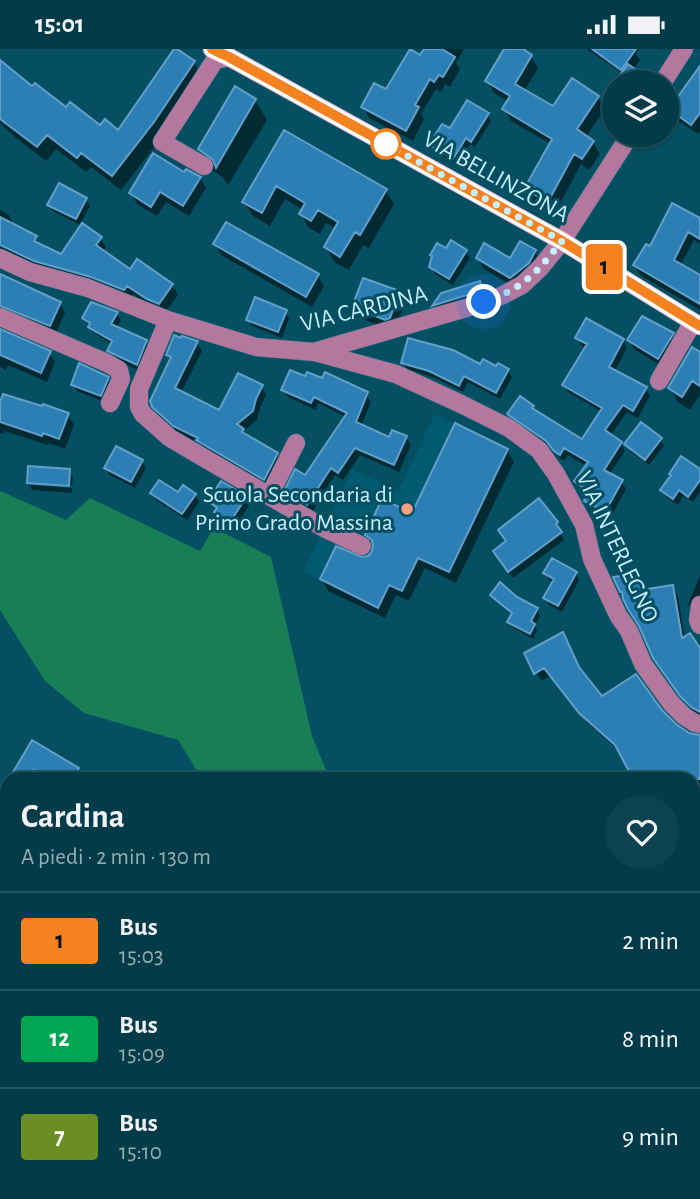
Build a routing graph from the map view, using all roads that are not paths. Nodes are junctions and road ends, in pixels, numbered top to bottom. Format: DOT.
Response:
graph roads {
  1 [pos="212,49"];
  2 [pos="684,49"];
  3 [pos="227,53"];
  4 [pos="671,70"];
  5 [pos="622,147"];
  6 [pos="204,166"];
  7 [pos="562,241"];
  8 [pos="0,258"];
  9 [pos="0,271"];
  10 [pos="108,296"];
  11 [pos="0,317"];
  12 [pos="168,320"];
  13 [pos="696,324"];
  14 [pos="314,352"];
  15 [pos="659,381"];
  16 [pos="110,403"];
  17 [pos="296,443"];
  18 [pos="270,496"];
  19 [pos="362,546"];
  20 [pos="700,605"];
  21 [pos="700,625"];
  22 [pos="700,724"];
  1 -- 3 [label="main road, VIA BELLINZONA"];
  2 -- 4 [label="street"];
  3 -- 6 [label="street"];
  3 -- 7 [label="main road, VIA BELLINZONA"];
  5 -- 7 [label="street, VIA CARDINA"];
  7 -- 13 [label="main road, VIA BELLINZONA"];
  7 -- 14 [label="street, VIA CARDINA"];
  8 -- 10 [label="street, VIA CARDINA"];
  9 -- 10 [label="street"];
  10 -- 12 [label="street, VIA CARDINA"];
  11 -- 16 [label="street"];
  12 -- 14 [label="street, VIA CARDINA"];
  12 -- 18 [label="street"];
  13 -- 15 [label="street"];
  14 -- 22 [label="street, VIA INTERLEGNO"];
  17 -- 18 [label="street"];
  18 -- 19 [label="street"];
  20 -- 21 [label="street, VIA INTERLEGNO"];
}
